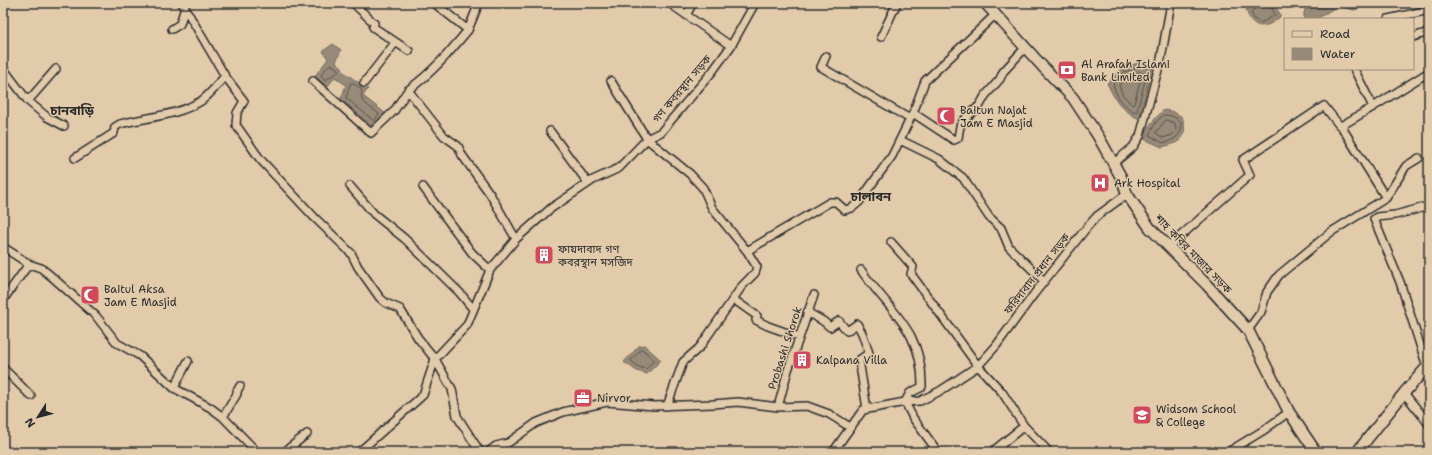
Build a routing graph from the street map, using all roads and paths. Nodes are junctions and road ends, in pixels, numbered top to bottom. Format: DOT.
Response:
graph roads {
  1 [pos="353,3"];
  2 [pos="434,3"];
  3 [pos="479,3"];
  4 [pos="669,3"];
  5 [pos="693,3"];
  6 [pos="755,3"];
  7 [pos="897,3"];
  8 [pos="985,3"];
  9 [pos="1171,3"];
  10 [pos="183,5"];
  11 [pos="1429,10"];
  12 [pos="996,14"];
  13 [pos="686,15"];
  14 [pos="1393,18"];
  15 [pos="172,29"];
  16 [pos="468,30"];
  17 [pos="1429,32"];
  18 [pos="881,37"];
  19 [pos="1414,37"];
  20 [pos="395,43"];
  21 [pos="731,46"];
  22 [pos="1025,48"];
  23 [pos="410,51"];
  24 [pos="826,56"];
  25 [pos="3,68"];
  26 [pos="56,69"];
  27 [pos="1354,70"];
  28 [pos="1429,72"];
  29 [pos="225,76"];
  30 [pos="313,81"];
  31 [pos="611,81"];
  32 [pos="364,83"];
  33 [pos="408,90"];
  34 [pos="28,101"];
  35 [pos="1373,107"];
  36 [pos="912,116"];
  37 [pos="1339,125"];
  38 [pos="64,126"];
  39 [pos="550,131"];
  40 [pos="647,139"];
  41 [pos="900,140"];
  42 [pos="75,158"];
  43 [pos="1419,158"];
  44 [pos="1113,164"];
  45 [pos="588,183"];
  46 [pos="350,186"];
  47 [pos="423,187"];
  48 [pos="1127,194"];
  49 [pos="1386,198"];
  50 [pos="1429,206"];
  51 [pos="516,239"];
  52 [pos="891,242"];
  53 [pos="3,247"];
  54 [pos="1168,247"];
  55 [pos="747,251"];
  56 [pos="29,264"];
  57 [pos="490,270"];
  58 [pos="861,270"];
  59 [pos="1044,280"];
  60 [pos="814,295"];
  61 [pos="733,299"];
  62 [pos="3,300"];
  63 [pos="473,309"];
  64 [pos="807,312"];
  65 [pos="1248,330"];
  66 [pos="798,337"];
  67 [pos="435,359"];
  68 [pos="188,361"];
  69 [pos="978,366"];
  70 [pos="3,368"];
  71 [pos="1428,368"];
  72 [pos="240,386"];
  73 [pos="174,388"];
  74 [pos="1404,392"];
  75 [pos="31,396"];
  76 [pos="905,402"];
  77 [pos="667,406"];
  78 [pos="778,408"];
  79 [pos="867,409"];
  80 [pos="1289,412"];
  81 [pos="223,417"];
  82 [pos="1429,424"];
  83 [pos="1024,426"];
  84 [pos="850,427"];
  85 [pos="307,434"];
  86 [pos="257,452"];
  87 [pos="284,452"];
  88 [pos="359,452"];
  89 [pos="480,452"];
  90 [pos="488,452"];
  91 [pos="833,452"];
  92 [pos="938,452"];
  93 [pos="992,452"];
  94 [pos="1049,452"];
  95 [pos="1228,452"];
  96 [pos="1316,452"];
  97 [pos="1357,452"];
  1 -- 20 [label="street"];
  2 -- 16 [label="street"];
  3 -- 16 [label="street"];
  4 -- 13 [label="street"];
  5 -- 13 [label="street"];
  6 -- 21 [label="street, গণ কবরস্থান সড়ক"];
  7 -- 18 [label="street"];
  8 -- 12 [label="main road, শাহ কবির মাজার সড়ক"];
  9 -- 44 [label="street"];
  10 -- 15 [label="street"];
  10 -- 29 [label="street"];
  11 -- 14 [label="street"];
  12 -- 22 [label="main road, শাহ কবির মাজার সড়ক"];
  12 -- 36 [label="street"];
  13 -- 21 [label="street"];
  16 -- 33 [label="street"];
  17 -- 19 [label="street"];
  20 -- 23 [label="street"];
  20 -- 32 [label="street"];
  21 -- 40 [label="street, গণ কবরস্থান সড়ক"];
  22 -- 36 [label="street"];
  22 -- 44 [label="main road, শাহ কবির মাজার সড়ক"];
  24 -- 36 [label="street"];
  25 -- 34 [label="street"];
  26 -- 34 [label="street"];
  27 -- 35 [label="street"];
  28 -- 35 [label="street"];
  29 -- 42 [label="street"];
  29 -- 67 [label="street"];
  30 -- 33 [label="street"];
  31 -- 40 [label="street"];
  33 -- 51 [label="street"];
  34 -- 38 [label="street"];
  35 -- 49 [label="street"];
  36 -- 41 [label="street"];
  37 -- 54 [label="street"];
  39 -- 45 [label="street"];
  40 -- 45 [label="street, গণ কবরস্থান সড়ক"];
  40 -- 55 [label="street"];
  41 -- 55 [label="street"];
  41 -- 59 [label="street"];
  43 -- 49 [label="street"];
  44 -- 48 [label="main road, শাহ কবির মাজার সড়ক"];
  45 -- 51 [label="street, গণ কবরস্থান সড়ক"];
  46 -- 63 [label="street"];
  47 -- 57 [label="street"];
  48 -- 54 [label="main road, শাহ কবির মাজার সড়ক"];
  48 -- 59 [label="street, ফরিদাবাদ প্রধান সড়ক"];
  49 -- 65 [label="street"];
  50 -- 71 [label="street"];
  51 -- 57 [label="street, গণ কবরস্থান সড়ক"];
  52 -- 69 [label="street"];
  53 -- 56 [label="street"];
  54 -- 65 [label="main road, শাহ কবির মাজার সড়ক"];
  55 -- 61 [label="street"];
  56 -- 62 [label="street"];
  56 -- 73 [label="street"];
  57 -- 63 [label="street, গণ কবরস্থান সড়ক"];
  58 -- 76 [label="street"];
  59 -- 69 [label="street, ফরিদাবাদ প্রধান সড়ক"];
  60 -- 64 [label="street, Probashi Shorok"];
  61 -- 66 [label="street"];
  61 -- 77 [label="street"];
  63 -- 67 [label="street, গণ কবরস্থান সড়ক"];
  64 -- 66 [label="street, Probashi Shorok"];
  64 -- 79 [label="street"];
  65 -- 80 [label="main road, শাহ কবির মাজার সড়ক"];
  66 -- 78 [label="street, Probashi Shorok"];
  67 -- 88 [label="street, গণ কবরস্থান সড়ক"];
  67 -- 89 [label="street"];
  68 -- 73 [label="street"];
  69 -- 76 [label="street, ফরিদাবাদ প্রধান সড়ক"];
  69 -- 83 [label="street"];
  70 -- 75 [label="street"];
  71 -- 74 [label="main road"];
  72 -- 81 [label="street"];
  73 -- 81 [label="street"];
  74 -- 82 [label="street"];
  74 -- 97 [label="main road"];
  76 -- 79 [label="street, ফরিদাবাদ প্রধান সড়ক"];
  76 -- 92 [label="street"];
  77 -- 78 [label="street"];
  77 -- 90 [label="street"];
  78 -- 84 [label="street"];
  79 -- 84 [label="street"];
  80 -- 95 [label="street"];
  80 -- 96 [label="main road, শাহ কবির মাজার সড়ক"];
  81 -- 86 [label="street"];
  83 -- 93 [label="street"];
  83 -- 94 [label="street"];
  84 -- 91 [label="street"];
  85 -- 87 [label="street"];
}
